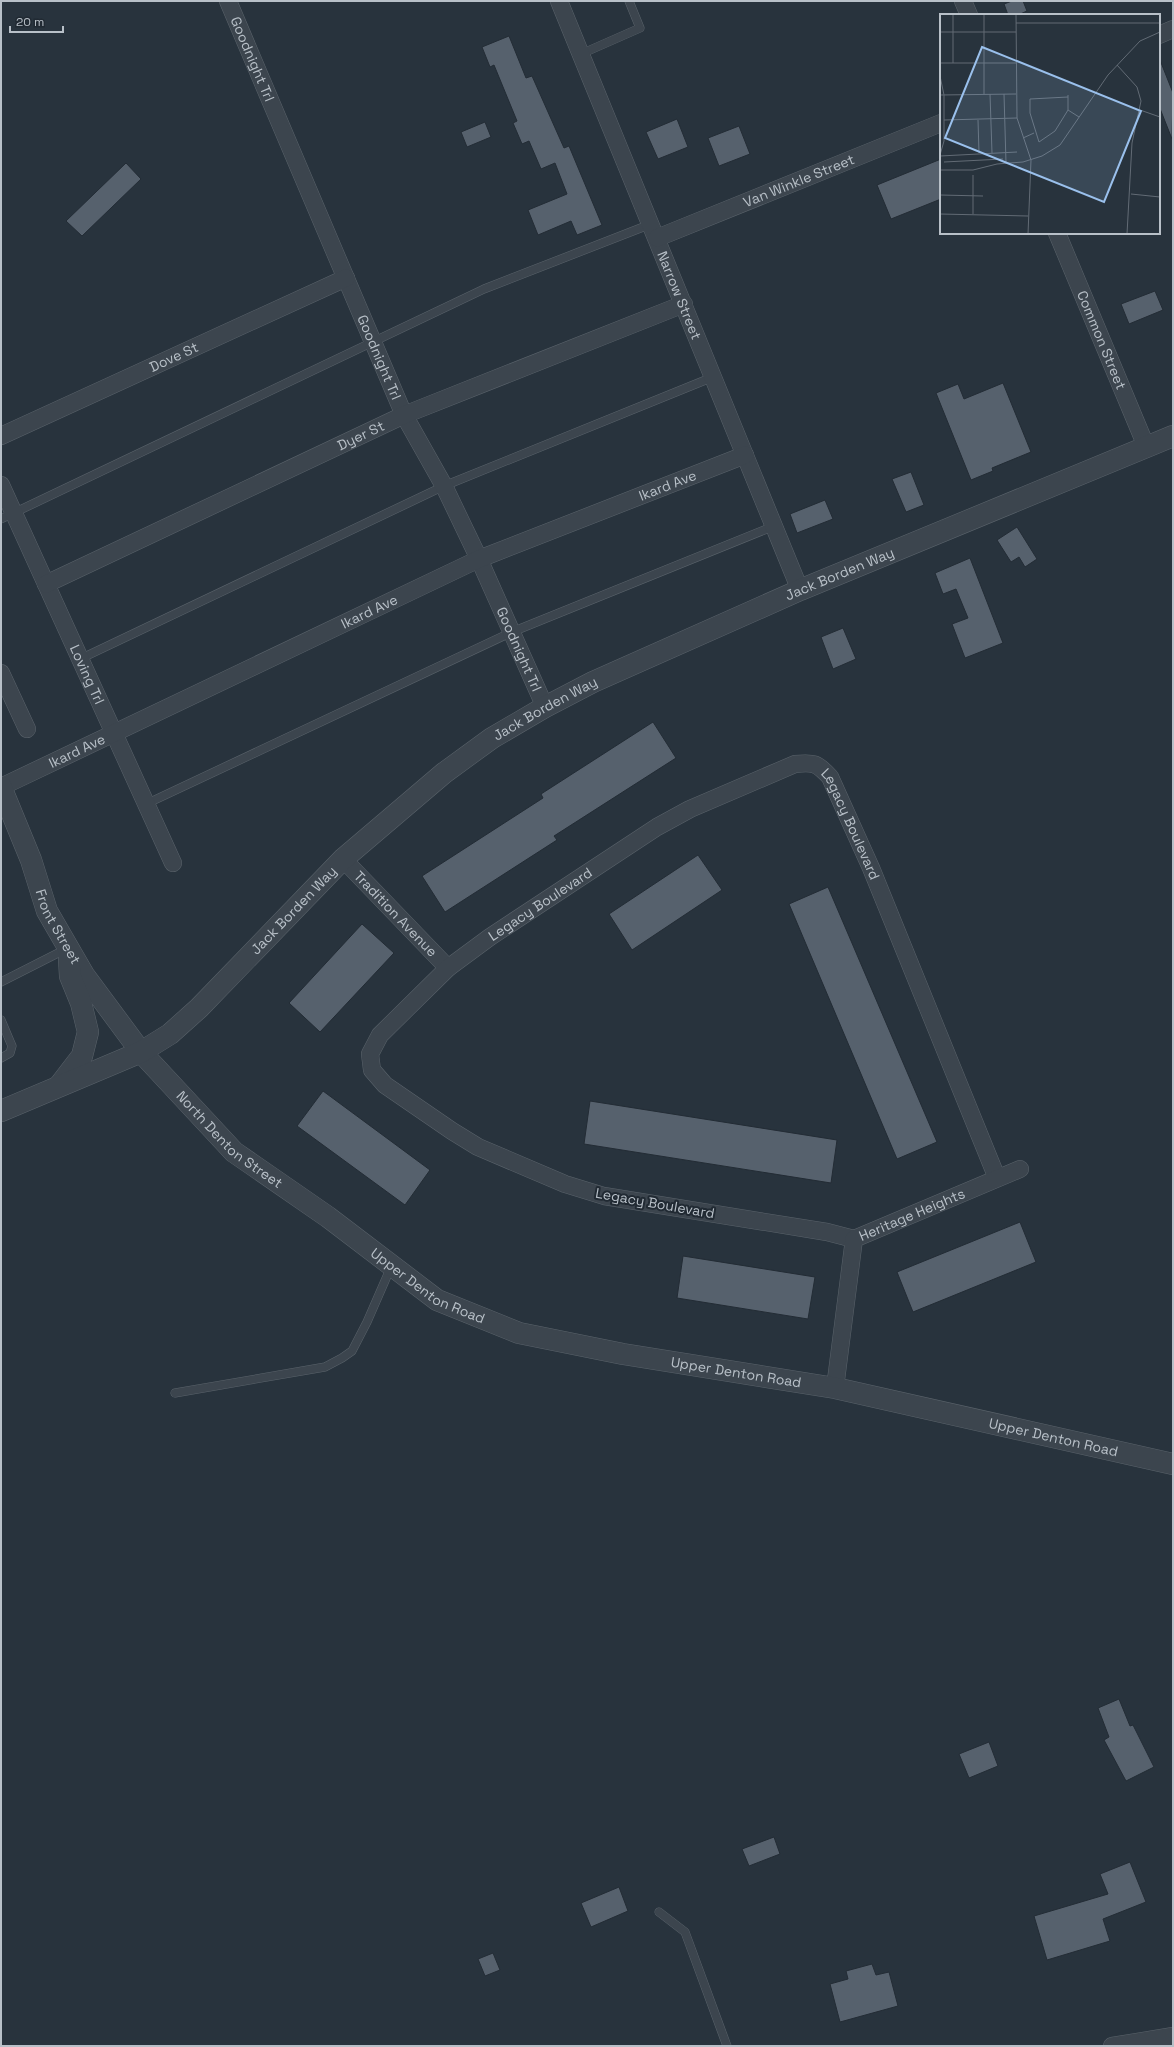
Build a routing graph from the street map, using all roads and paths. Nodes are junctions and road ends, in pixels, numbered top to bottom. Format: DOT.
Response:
graph roads {
  1 [pos="228,1"];
  2 [pos="560,1"];
  3 [pos="629,1"];
  4 [pos="963,1"];
  5 [pos="969,14"];
  6 [pos="1173,29"];
  7 [pos="1160,35"];
  8 [pos="582,54"];
  9 [pos="940,123"];
  10 [pos="654,231"];
  11 [pos="1057,234"];
  12 [pos="346,278"];
  13 [pos="684,304"];
  14 [pos="373,342"];
  15 [pos="713,377"];
  16 [pos="404,415"];
  17 [pos="1,436"];
  18 [pos="1173,436"];
  19 [pos="1146,446"];
  20 [pos="745,456"];
  21 [pos="1,485"];
  22 [pos="444,486"];
  23 [pos="7,516"];
  24 [pos="774,526"];
  25 [pos="480,559"];
  26 [pos="46,584"];
  27 [pos="800,590"];
  28 [pos="512,632"];
  29 [pos="80,659"];
  30 [pos="1,673"];
  31 [pos="544,707"];
  32 [pos="27,729"];
  33 [pos="114,733"];
  34 [pos="1,787"];
  35 [pos="146,804"];
  36 [pos="343,859"];
  37 [pos="173,862"];
  38 [pos="68,948"];
  39 [pos="448,968"];
  40 [pos="1,982"];
  41 [pos="1,1020"];
  42 [pos="141,1052"];
  43 [pos="1,1058"];
  44 [pos="59,1087"];
  45 [pos="1,1111"];
  46 [pos="1020,1169"];
  47 [pos="997,1178"];
  48 [pos="328,1217"];
  49 [pos="854,1239"];
  50 [pos="392,1264"];
  51 [pos="835,1388"];
  52 [pos="175,1393"];
  53 [pos="1173,1464"];
  54 [pos="659,1912"];
  55 [pos="1173,2036"];
  56 [pos="727,2046"];
  57 [pos="1112,2046"];
  1 -- 12 [label="street, Goodnight Trl"];
  2 -- 8 [label="street, Narrow Street"];
  3 -- 8 [label="lane"];
  4 -- 5 [label="street"];
  6 -- 7 [label="street"];
  8 -- 10 [label="street, Narrow Street"];
  9 -- 10 [label="street, Van Winkle Street"];
  10 -- 13 [label="street, Narrow Street"];
  10 -- 14 [label="lane"];
  11 -- 19 [label="street, Common Street"];
  12 -- 14 [label="street, Goodnight Trl"];
  12 -- 17 [label="street, Dove St"];
  13 -- 15 [label="street, Narrow Street"];
  13 -- 16 [label="street, Dyer St"];
  14 -- 16 [label="street, Goodnight Trl"];
  14 -- 23 [label="lane"];
  15 -- 20 [label="street, Narrow Street"];
  15 -- 22 [label="lane"];
  16 -- 22 [label="street, Goodnight Trl"];
  16 -- 26 [label="street, Dyer St"];
  18 -- 19 [label="street, Jack Borden Way"];
  19 -- 27 [label="street, Jack Borden Way"];
  20 -- 24 [label="street, Narrow Street"];
  20 -- 25 [label="street, Ikard Ave"];
  21 -- 23 [label="street, Loving Trl"];
  22 -- 25 [label="street, Goodnight Trl"];
  22 -- 29 [label="lane"];
  23 -- 26 [label="street, Loving Trl"];
  24 -- 27 [label="street, Narrow Street"];
  24 -- 28 [label="lane"];
  25 -- 28 [label="street, Goodnight Trl"];
  25 -- 33 [label="street, Ikard Ave"];
  26 -- 29 [label="street, Loving Trl"];
  27 -- 31 [label="street, Jack Borden Way"];
  28 -- 31 [label="street, Goodnight Trl"];
  28 -- 35 [label="lane"];
  29 -- 33 [label="street, Loving Trl"];
  30 -- 32 [label="street"];
  31 -- 36 [label="street, Jack Borden Way"];
  33 -- 34 [label="street, Ikard Ave"];
  33 -- 35 [label="street, Loving Trl"];
  34 -- 38 [label="street, Front Street"];
  35 -- 37 [label="street, Loving Trl"];
  36 -- 39 [label="street, Tradition Avenue"];
  36 -- 42 [label="street, Jack Borden Way"];
  38 -- 40 [label="lane"];
  38 -- 42 [label="street, Front Street"];
  38 -- 44 [label="street"];
  39 -- 47 [label="street, Legacy Boulevard"];
  39 -- 49 [label="street, Legacy Boulevard"];
  41 -- 43 [label="lane"];
  42 -- 44 [label="street, Jack Borden Way"];
  42 -- 48 [label="street, North Denton Street"];
  44 -- 45 [label="street, Jack Borden Way"];
  46 -- 47 [label="street, Heritage Heights"];
  47 -- 49 [label="street, Heritage Heights"];
  48 -- 50 [label="street, Upper Denton Road"];
  49 -- 51 [label="street, Heritage Heights"];
  50 -- 51 [label="street, Upper Denton Road"];
  50 -- 52 [label="lane"];
  51 -- 53 [label="street, Upper Denton Road"];
  54 -- 56 [label="lane"];
  55 -- 57 [label="street"];
}
